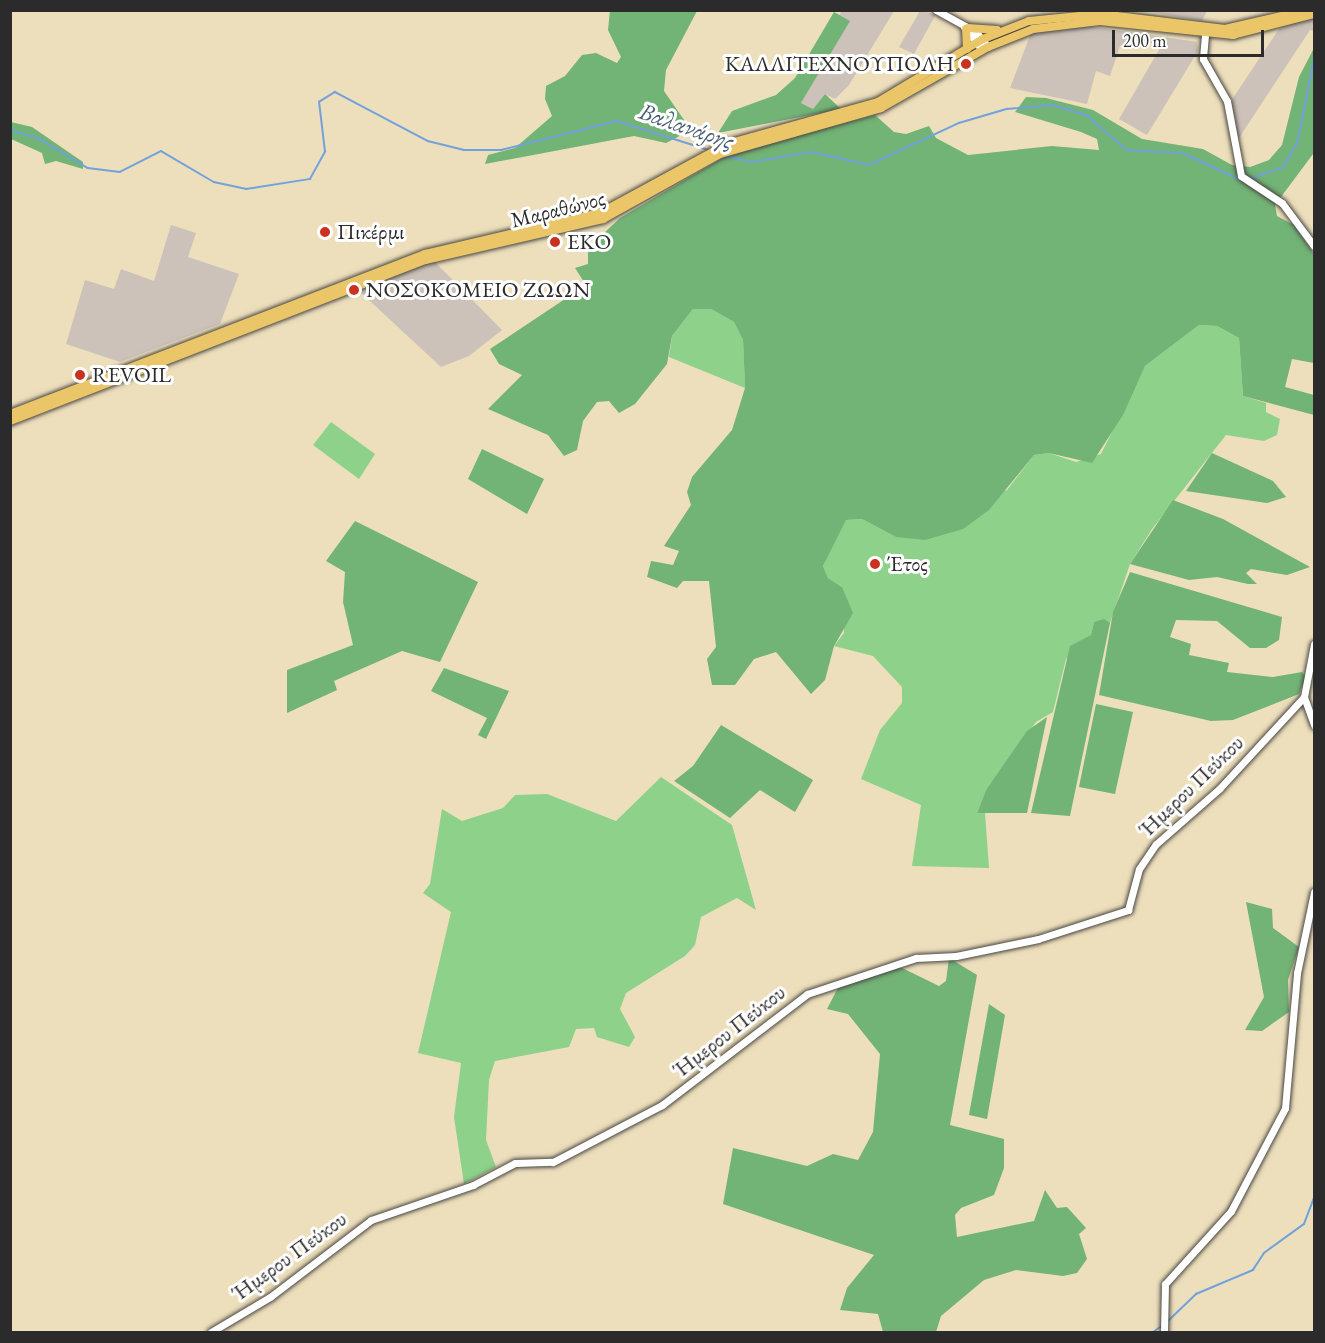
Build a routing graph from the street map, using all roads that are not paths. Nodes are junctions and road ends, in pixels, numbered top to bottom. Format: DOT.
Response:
graph roads {
  1 [pos="936,10"];
  2 [pos="1307,10"];
  3 [pos="1314,14"];
  4 [pos="966,27"];
  5 [pos="1007,29"];
  6 [pos="1204,35"];
  7 [pos="983,44"];
  8 [pos="967,49"];
  9 [pos="728,147"];
  10 [pos="702,158"];
  11 [pos="1314,246"];
  12 [pos="10,414"];
  13 [pos="10,421"];
  14 [pos="1314,644"];
  15 [pos="1304,698"];
  16 [pos="1314,725"];
  17 [pos="1314,892"];
  18 [pos="211,1332"];
  19 [pos="1164,1332"];
  1 -- 4 [label="street"];
  2 -- 5 [label="main road, Μαραθώνος"];
  3 -- 6 [label="main road, Μαραθώνος"];
  4 -- 5 [label="main road"];
  4 -- 7 [label="street"];
  4 -- 8 [label="main road"];
  5 -- 7 [label="main road, Μαραθώνος"];
  6 -- 7 [label="main road, Μαραθώνος"];
  6 -- 11 [label="street"];
  7 -- 8 [label="main road, Μαραθώνος"];
  7 -- 9 [label="main road, Μαραθώνος"];
  8 -- 9 [label="main road, Μαραθώνος"];
  9 -- 10 [label="main road, Μαραθώνος"];
  10 -- 12 [label="main road, Μαραθώνος"];
  10 -- 13 [label="main road, Μαραθώνος"];
  14 -- 15 [label="street"];
  15 -- 16 [label="street"];
  15 -- 18 [label="street, Ήμερου Πεύκου"];
  17 -- 19 [label="street"];
}
